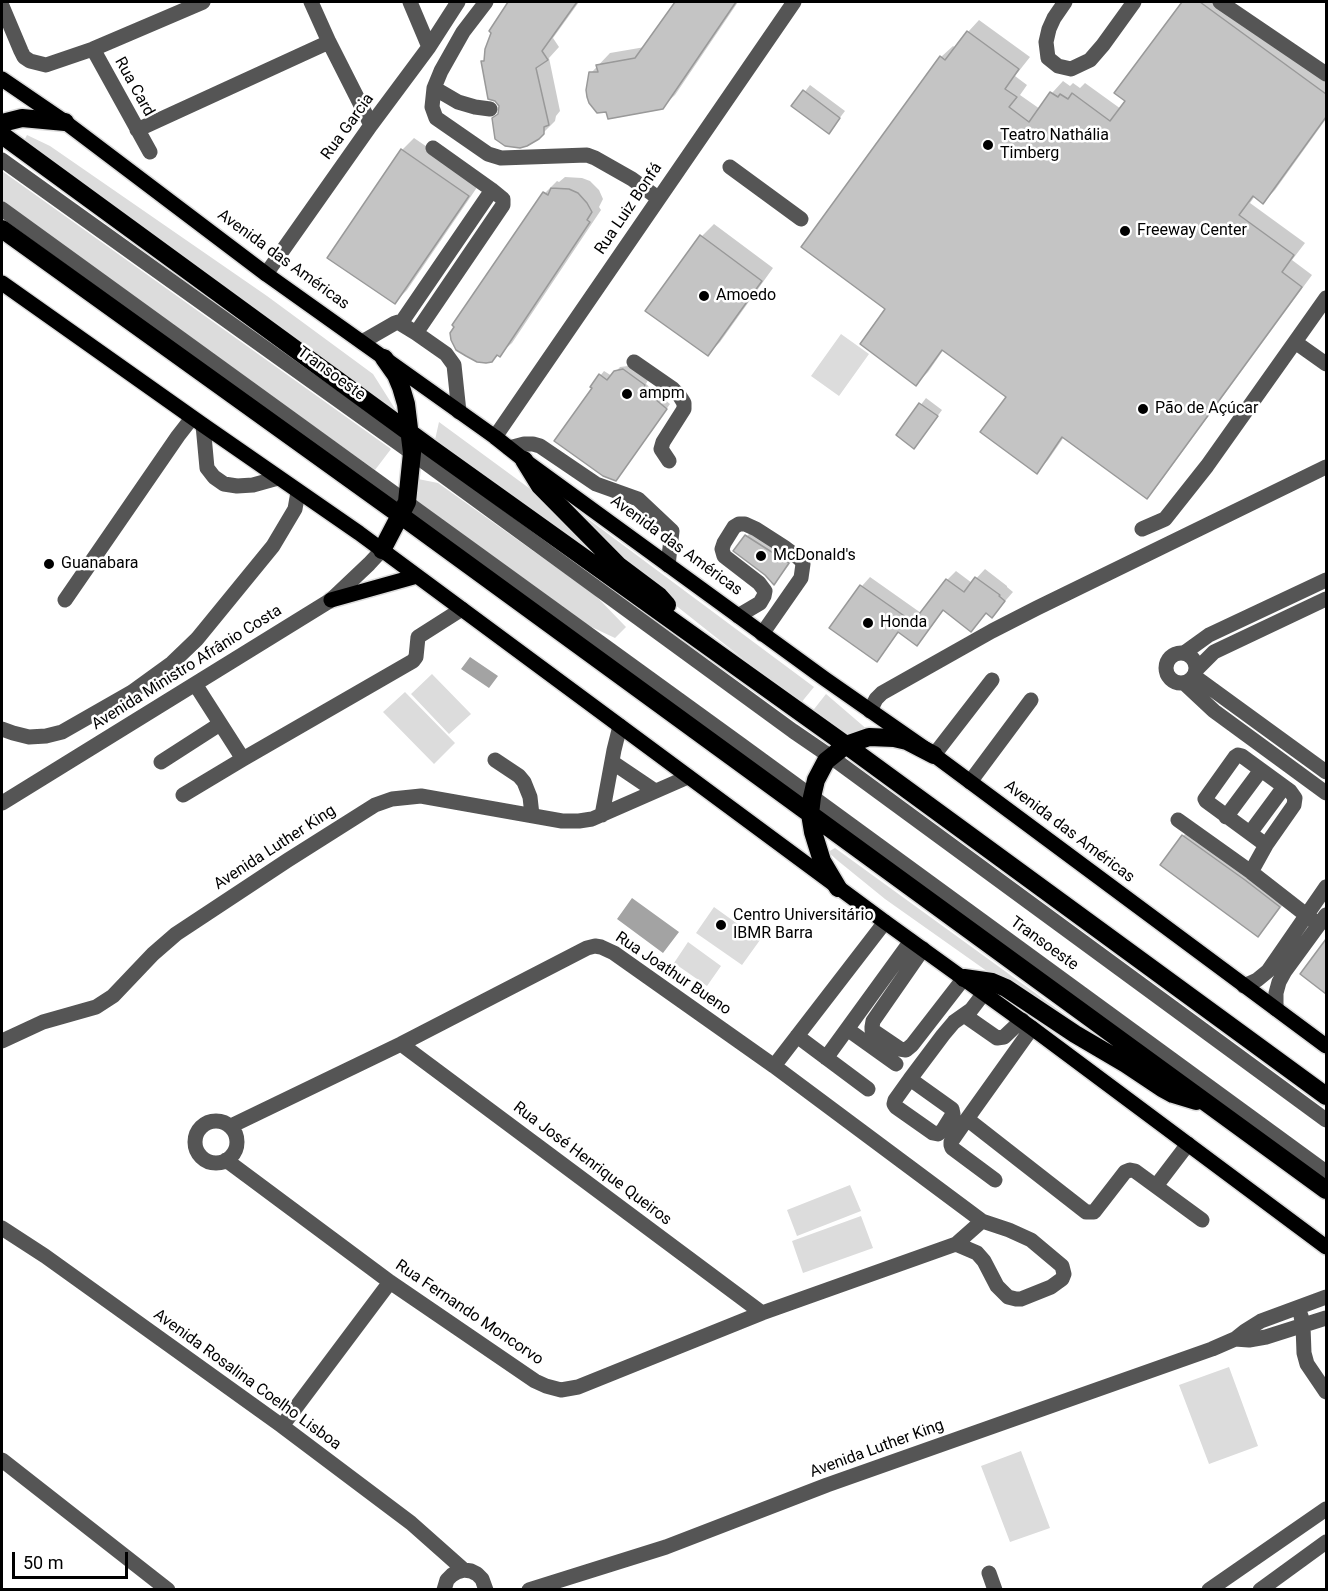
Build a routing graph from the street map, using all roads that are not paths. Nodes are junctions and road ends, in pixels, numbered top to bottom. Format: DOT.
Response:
graph roads {
  1 [pos="202,2"];
  2 [pos="311,2"];
  3 [pos="411,2"];
  4 [pos="458,2"];
  5 [pos="486,2"];
  6 [pos="794,2"];
  7 [pos="1065,2"];
  8 [pos="1134,2"];
  9 [pos="1220,2"];
  10 [pos="2,4"];
  11 [pos="183,5"];
  12 [pos="329,42"];
  13 [pos="429,47"];
  14 [pos="93,49"];
  15 [pos="1326,74"];
  16 [pos="2,79"];
  17 [pos="434,88"];
  18 [pos="490,108"];
  19 [pos="65,122"];
  20 [pos="2,123"];
  21 [pos="371,125"];
  22 [pos="137,130"];
  23 [pos="2,135"];
  24 [pos="433,148"];
  25 [pos="150,152"];
  26 [pos="2,160"];
  27 [pos="730,167"];
  28 [pos="492,190"];
  29 [pos="658,198"];
  30 [pos="2,209"];
  31 [pos="801,219"];
  32 [pos="2,229"];
  33 [pos="266,274"];
  34 [pos="2,283"];
  35 [pos="1323,304"];
  36 [pos="401,323"];
  37 [pos="416,333"];
  38 [pos="362,342"];
  39 [pos="1295,342"];
  40 [pos="384,358"];
  41 [pos="634,362"];
  42 [pos="1326,364"];
  43 [pos="459,411"];
  44 [pos="197,422"];
  45 [pos="410,432"];
  46 [pos="495,437"];
  47 [pos="509,448"];
  48 [pos="411,453"];
  49 [pos="524,460"];
  50 [pos="669,461"];
  51 [pos="1326,468"];
  52 [pos="278,478"];
  53 [pos="298,492"];
  54 [pos="403,508"];
  55 [pos="1142,529"];
  56 [pos="382,550"];
  57 [pos="668,565"];
  58 [pos="417,576"];
  59 [pos="1326,580"];
  60 [pos="1326,599"];
  61 [pos="65,600"];
  62 [pos="331,600"];
  63 [pos="462,609"];
  64 [pos="738,616"];
  65 [pos="685,630"];
  66 [pos="762,634"];
  67 [pos="1184,652"];
  68 [pos="1191,676"];
  69 [pos="992,680"];
  70 [pos="195,684"];
  71 [pos="1032,700"];
  72 [pos="870,711"];
  73 [pos="220,724"];
  74 [pos="620,726"];
  75 [pos="2,729"];
  76 [pos="846,745"];
  77 [pos="1292,747"];
  78 [pos="934,755"];
  79 [pos="831,756"];
  80 [pos="243,759"];
  81 [pos="495,760"];
  82 [pos="1282,760"];
  83 [pos="161,762"];
  84 [pos="612,762"];
  85 [pos="1261,770"];
  86 [pos="1326,772"];
  87 [pos="688,777"];
  88 [pos="970,782"];
  89 [pos="1284,787"];
  90 [pos="655,791"];
  91 [pos="1326,793"];
  92 [pos="183,795"];
  93 [pos="2,804"];
  94 [pos="811,806"];
  95 [pos="532,815"];
  96 [pos="602,815"];
  97 [pos="1227,817"];
  98 [pos="1178,820"];
  99 [pos="1250,833"];
  100 [pos="1266,845"];
  101 [pos="1251,872"];
  102 [pos="1326,887"];
  103 [pos="838,888"];
  104 [pos="1306,915"];
  105 [pos="1323,920"];
  106 [pos="885,922"];
  107 [pos="917,945"];
  108 [pos="964,978"];
  109 [pos="1244,986"];
  110 [pos="984,993"];
  111 [pos="1276,1009"];
  112 [pos="964,1015"];
  113 [pos="1027,1024"];
  114 [pos="847,1029"];
  115 [pos="797,1036"];
  116 [pos="2,1041"];
  117 [pos="401,1044"];
  118 [pos="1326,1046"];
  119 [pos="826,1058"];
  120 [pos="896,1064"];
  121 [pos="774,1066"];
  122 [pos="910,1080"];
  123 [pos="868,1089"];
  124 [pos="1326,1096"];
  125 [pos="1207,1103"];
  126 [pos="967,1119"];
  127 [pos="1326,1120"];
  128 [pos="231,1126"];
  129 [pos="1188,1144"];
  130 [pos="196,1145"];
  131 [pos="226,1160"];
  132 [pos="1326,1172"];
  133 [pos="995,1180"];
  134 [pos="1156,1186"];
  135 [pos="1326,1190"];
  136 [pos="1202,1220"];
  137 [pos="982,1221"];
  138 [pos="2,1228"];
  139 [pos="956,1244"];
  140 [pos="1326,1247"];
  141 [pos="390,1282"];
  142 [pos="1326,1297"];
  143 [pos="1298,1308"];
  144 [pos="762,1313"];
  145 [pos="1326,1318"];
  146 [pos="1303,1326"];
  147 [pos="1235,1339"];
  148 [pos="1326,1392"];
  149 [pos="282,1426"];
  150 [pos="2,1460"];
  151 [pos="1326,1509"];
  152 [pos="1326,1542"];
  153 [pos="464,1570"];
  154 [pos="1234,1572"];
  155 [pos="989,1573"];
  156 [pos="168,1590"];
  157 [pos="444,1590"];
  158 [pos="486,1590"];
  159 [pos="529,1590"];
  160 [pos="996,1590"];
  161 [pos="1209,1590"];
  162 [pos="1235,1590"];
  163 [pos="1260,1590"];
  1 -- 11 [label="street, Rua Card"];
  2 -- 12 [label="street"];
  3 -- 13 [label="street"];
  4 -- 13 [label="street, Rua Garcia"];
  5 -- 17 [label="street"];
  6 -- 29 [label="street, Rua Luiz Bonfá"];
  7 -- 8 [label="street"];
  9 -- 15 [label="street"];
  10 -- 14 [label="street"];
  11 -- 14 [label="street, Rua Card"];
  12 -- 21 [label="street"];
  12 -- 22 [label="street"];
  13 -- 21 [label="street, Rua Garcia"];
  14 -- 22 [label="street, Rua Card"];
  16 -- 19 [label="main road, Avenida das Américas"];
  17 -- 18 [label="street"];
  17 -- 29 [label="street"];
  19 -- 20 [label="highway"];
  19 -- 33 [label="main road, Avenida das Américas"];
  21 -- 33 [label="street, Rua Garcia"];
  22 -- 25 [label="street, Rua Card"];
  23 -- 45 [label="highway"];
  24 -- 28 [label="street"];
  26 -- 48 [label="street, Transoeste"];
  27 -- 31 [label="street"];
  28 -- 36 [label="street"];
  28 -- 37 [label="street"];
  29 -- 46 [label="street, Rua Luiz Bonfá"];
  30 -- 54 [label="street, Transoeste"];
  32 -- 54 [label="highway"];
  33 -- 38 [label="main road, Avenida das Américas"];
  34 -- 44 [label="main road"];
  35 -- 39 [label="street"];
  36 -- 37 [label="street"];
  36 -- 38 [label="street"];
  37 -- 43 [label="street"];
  38 -- 40 [label="main road, Avenida das Américas"];
  39 -- 42 [label="street"];
  39 -- 55 [label="street"];
  40 -- 43 [label="main road, Avenida das Américas"];
  40 -- 45 [label="highway"];
  41 -- 50 [label="street"];
  43 -- 46 [label="main road, Avenida das Américas"];
  44 -- 52 [label="main road"];
  44 -- 52 [label="street"];
  44 -- 61 [label="street"];
  45 -- 48 [label="highway"];
  45 -- 65 [label="highway"];
  46 -- 47 [label="main road, Avenida das Américas"];
  47 -- 49 [label="main road, Avenida das Américas"];
  47 -- 57 [label="street"];
  48 -- 54 [label="highway"];
  48 -- 79 [label="street, Transoeste"];
  49 -- 57 [label="main road, Avenida das Américas"];
  49 -- 65 [label="highway"];
  51 -- 72 [label="street"];
  52 -- 53 [label="main road"];
  53 -- 56 [label="main road"];
  53 -- 75 [label="street, Avenida Ministro Afrânio Costa"];
  54 -- 56 [label="highway"];
  54 -- 94 [label="highway"];
  54 -- 94 [label="street, Transoeste"];
  56 -- 58 [label="main road"];
  56 -- 62 [label="street, Avenida Ministro Afrânio Costa"];
  57 -- 64 [label="main road, Avenida das Américas"];
  58 -- 62 [label="main road"];
  58 -- 63 [label="main road"];
  59 -- 67 [label="street"];
  60 -- 68 [label="street"];
  62 -- 70 [label="street, Avenida Ministro Afrânio Costa"];
  63 -- 74 [label="main road"];
  63 -- 80 [label="street"];
  64 -- 66 [label="main road, Avenida das Américas"];
  64 -- 66 [label="street"];
  65 -- 76 [label="highway"];
  66 -- 72 [label="main road, Avenida das Américas"];
  67 -- 68 [label="street"];
  67 -- 68 [label="street"];
  68 -- 77 [label="street"];
  68 -- 82 [label="street"];
  69 -- 78 [label="street"];
  70 -- 73 [label="street"];
  70 -- 93 [label="street, Avenida Ministro Afrânio Costa"];
  71 -- 88 [label="street"];
  72 -- 78 [label="main road, Avenida das Américas"];
  73 -- 80 [label="street"];
  73 -- 83 [label="street"];
  74 -- 84 [label="street"];
  74 -- 87 [label="main road"];
  76 -- 78 [label="highway"];
  76 -- 79 [label="highway"];
  76 -- 124 [label="highway"];
  77 -- 82 [label="street"];
  77 -- 86 [label="street"];
  78 -- 88 [label="main road, Avenida das Américas"];
  79 -- 94 [label="highway"];
  79 -- 127 [label="street, Transoeste"];
  80 -- 92 [label="street"];
  81 -- 95 [label="street"];
  82 -- 91 [label="street"];
  84 -- 90 [label="street"];
  84 -- 96 [label="street"];
  85 -- 89 [label="street"];
  85 -- 97 [label="street"];
  85 -- 97 [label="street"];
  87 -- 90 [label="street, Avenida Luther King"];
  87 -- 103 [label="main road"];
  88 -- 109 [label="main road, Avenida das Américas"];
  89 -- 99 [label="street"];
  89 -- 100 [label="street"];
  90 -- 96 [label="street, Avenida Luther King"];
  94 -- 103 [label="highway"];
  94 -- 125 [label="highway"];
  94 -- 132 [label="street, Transoeste"];
  95 -- 96 [label="street, Avenida Luther King"];
  95 -- 116 [label="street, Avenida Luther King"];
  97 -- 99 [label="street"];
  98 -- 101 [label="street"];
  99 -- 100 [label="street"];
  100 -- 101 [label="street"];
  101 -- 104 [label="street"];
  102 -- 104 [label="street"];
  103 -- 106 [label="main road"];
  104 -- 105 [label="street"];
  104 -- 109 [label="street"];
  105 -- 111 [label="street"];
  106 -- 107 [label="main road"];
  106 -- 115 [label="street"];
  107 -- 108 [label="main road"];
  107 -- 108 [label="street"];
  107 -- 114 [label="street"];
  108 -- 110 [label="main road"];
  108 -- 125 [label="highway"];
  109 -- 111 [label="main road, Avenida das Américas"];
  110 -- 112 [label="street"];
  110 -- 113 [label="main road"];
  111 -- 118 [label="main road, Avenida das Américas"];
  112 -- 113 [label="street"];
  112 -- 122 [label="street"];
  113 -- 126 [label="street"];
  113 -- 129 [label="main road"];
  114 -- 119 [label="street"];
  114 -- 120 [label="street"];
  115 -- 119 [label="street"];
  115 -- 121 [label="street"];
  117 -- 121 [label="street, Rua Joathur Bueno"];
  117 -- 128 [label="street, Rua Joathur Bueno"];
  117 -- 144 [label="street, Rua José Henrique Queiros"];
  119 -- 123 [label="street"];
  121 -- 137 [label="street, Rua Joathur Bueno"];
  125 -- 135 [label="highway"];
  126 -- 133 [label="street"];
  126 -- 134 [label="street"];
  128 -- 130 [label="street, Rua Joathur Bueno"];
  128 -- 131 [label="street"];
  129 -- 134 [label="street"];
  129 -- 140 [label="main road"];
  130 -- 131 [label="street, Rua Fernando Moncorvo"];
  131 -- 141 [label="street, Rua Fernando Moncorvo"];
  134 -- 136 [label="street"];
  137 -- 139 [label="street, Rua Fernando Moncorvo"];
  137 -- 139 [label="street"];
  138 -- 149 [label="street, Avenida Rosalina Coelho Lisboa"];
  139 -- 144 [label="street, Rua Fernando Moncorvo"];
  141 -- 144 [label="street, Rua Fernando Moncorvo"];
  141 -- 149 [label="street"];
  142 -- 143 [label="street, Avenida Luther King"];
  143 -- 146 [label="street"];
  143 -- 147 [label="street, Avenida Luther King"];
  145 -- 146 [label="street, Avenida Luther King"];
  146 -- 147 [label="street, Avenida Luther King"];
  146 -- 148 [label="street"];
  147 -- 159 [label="street, Avenida Luther King"];
  149 -- 153 [label="street, Avenida Rosalina Coelho Lisboa"];
  150 -- 156 [label="street"];
  151 -- 154 [label="street"];
  152 -- 163 [label="street"];
  153 -- 157 [label="street"];
  153 -- 158 [label="street, Avenida Rosalina Coelho Lisboa"];
  154 -- 161 [label="street"];
  154 -- 162 [label="street"];
  155 -- 160 [label="street"];
}
